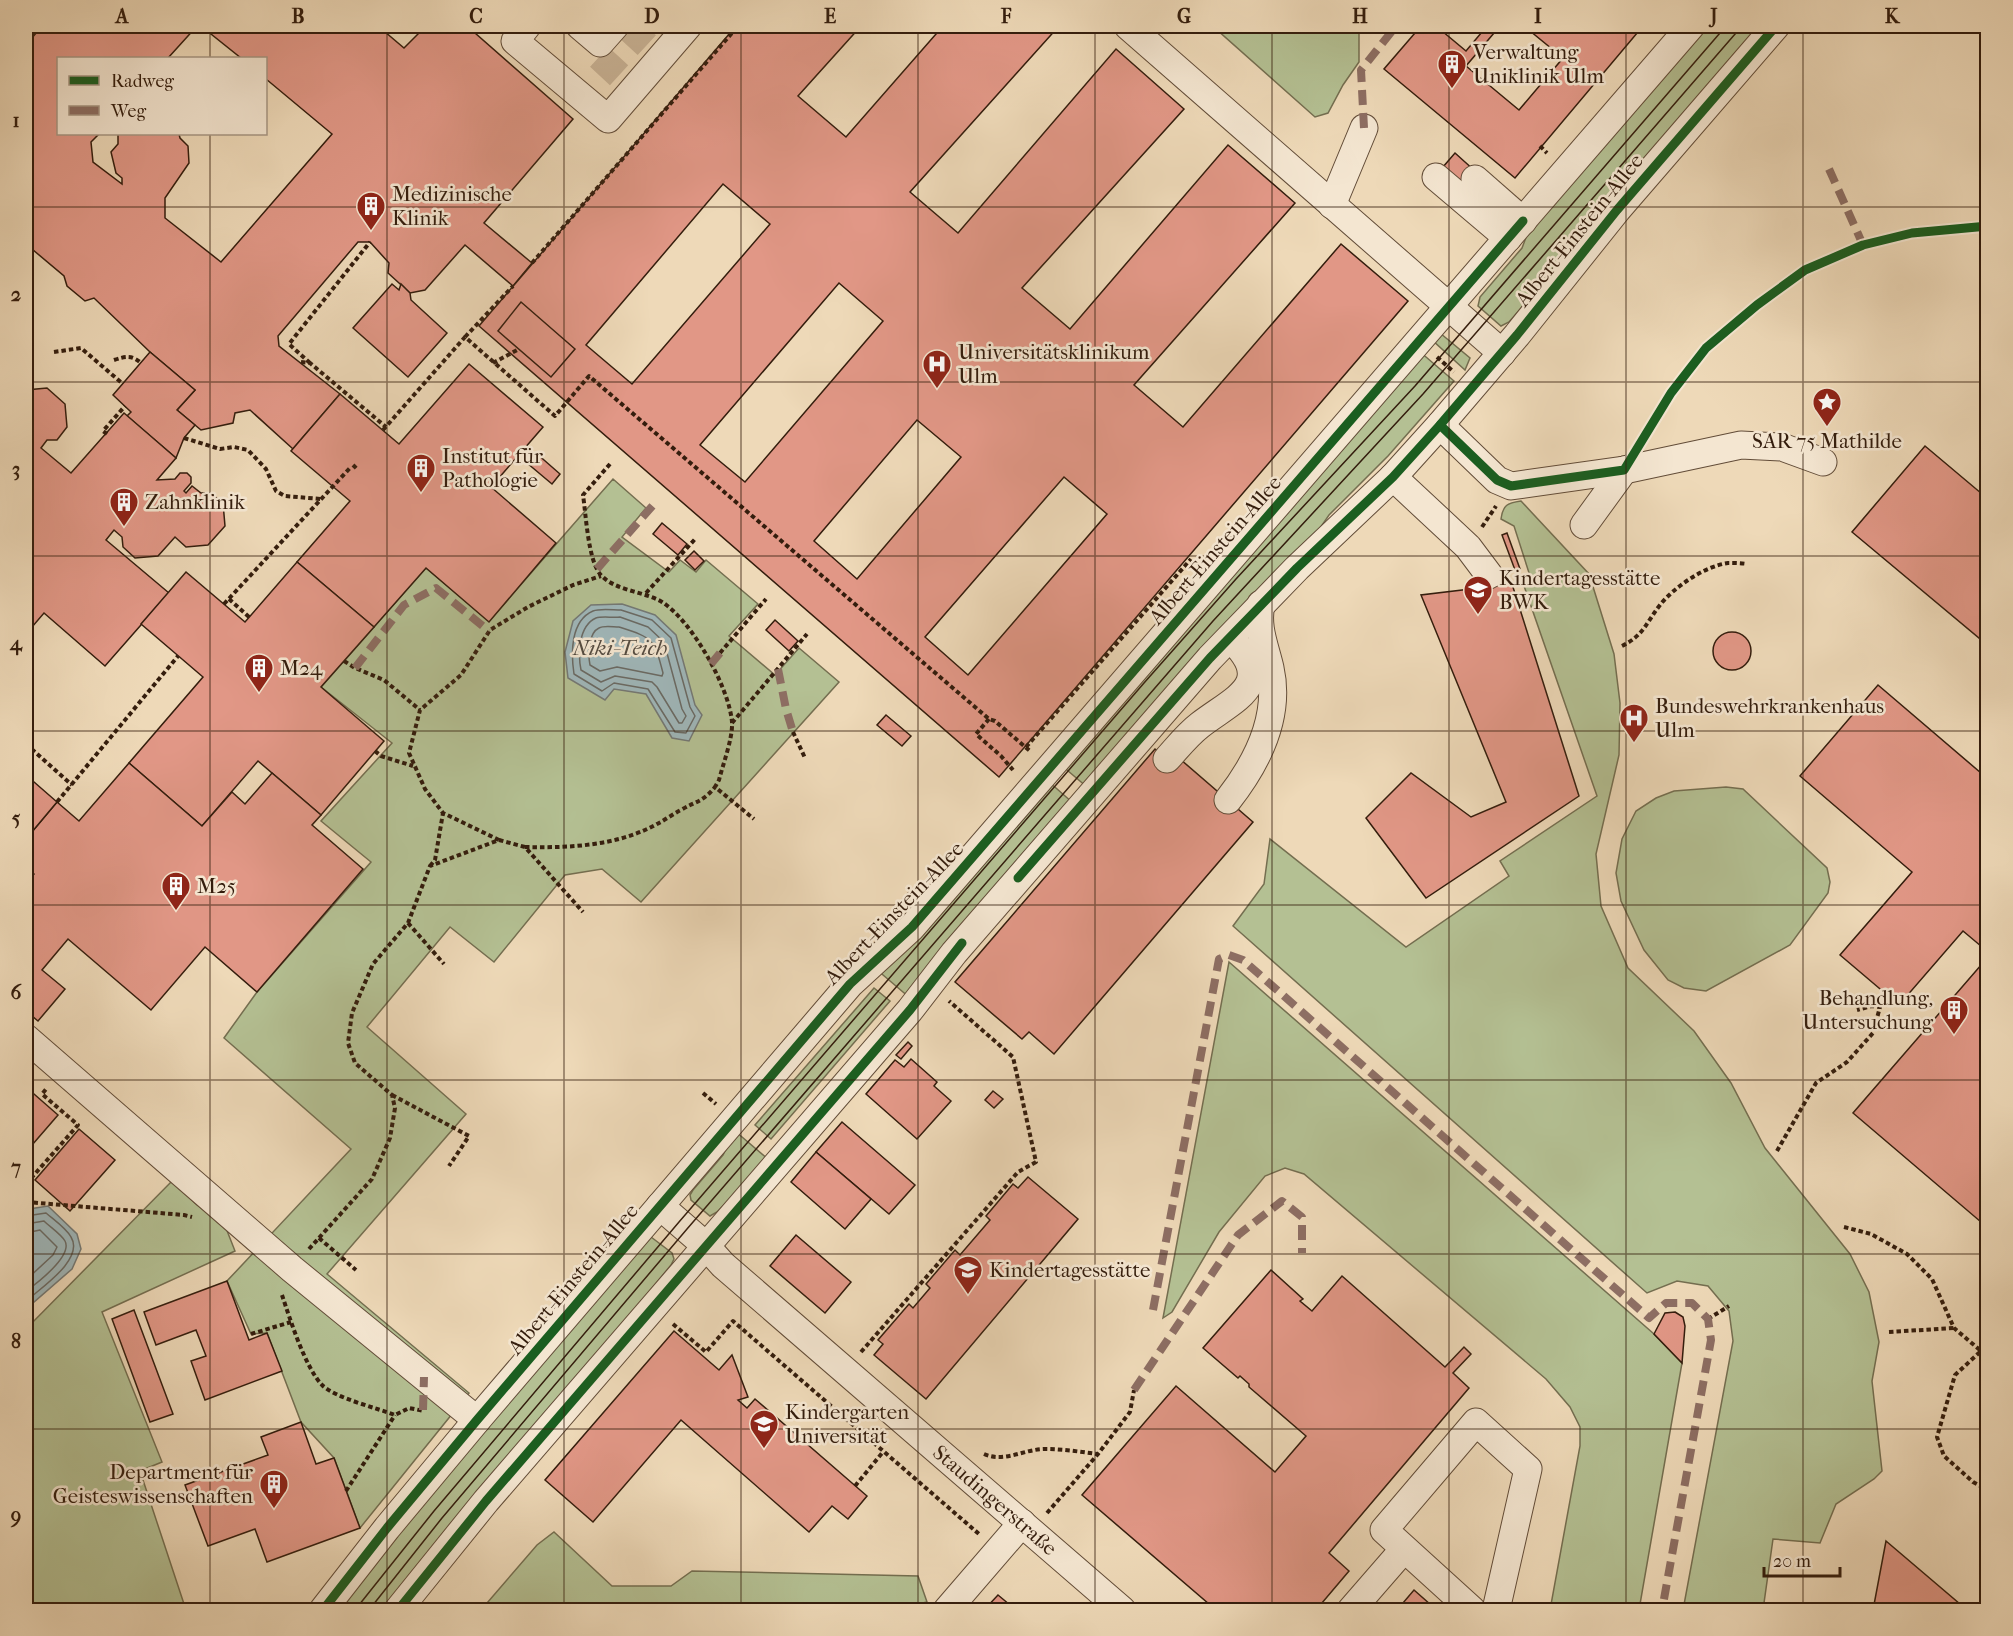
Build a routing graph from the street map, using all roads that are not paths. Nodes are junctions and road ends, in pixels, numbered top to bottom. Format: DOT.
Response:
graph roads {
  1 [pos="527,26"];
  2 [pos="580,26"];
  3 [pos="615,26"];
  4 [pos="688,26"];
  5 [pos="1128,26"];
  6 [pos="1691,26"];
  7 [pos="1776,26"];
  8 [pos="1364,128"];
  9 [pos="1436,177"];
  10 [pos="1475,179"];
  11 [pos="1332,205"];
  12 [pos="1515,229"];
  13 [pos="1449,306"];
  14 [pos="1502,353"];
  15 [pos="1440,425"];
  16 [pos="1823,462"];
  17 [pos="1624,470"];
  18 [pos="1393,477"];
  19 [pos="1584,525"];
  20 [pos="1489,575"];
  21 [pos="1261,604"];
  22 [pos="1230,638"];
  23 [pos="1167,759"];
  24 [pos="1228,800"];
  25 [pos="26,1038"];
  26 [pos="660,1206"];
  27 [pos="705,1245"];
  28 [pos="477,1420"];
  29 [pos="1026,1528"];
  30 [pos="1404,1549"];
  31 [pos="323,1611"];
  32 [pos="398,1611"];
  33 [pos="947,1611"];
  34 [pos="1122,1611"];
  35 [pos="1351,1611"];
  36 [pos="1472,1611"];
  37 [pos="1496,1611"];
  1 -- 4 [label="street"];
  2 -- 3 [label="street"];
  5 -- 11 [label="street"];
  6 -- 12 [label="street, Albert-Einstein-Allee"];
  7 -- 14 [label="street, Albert-Einstein-Allee"];
  8 -- 11 [label="street"];
  9 -- 12 [label="street"];
  10 -- 12 [label="street"];
  11 -- 13 [label="street"];
  12 -- 13 [label="street, Albert-Einstein-Allee"];
  13 -- 14 [label="street"];
  13 -- 26 [label="street, Albert-Einstein-Allee"];
  14 -- 15 [label="street, Albert-Einstein-Allee"];
  15 -- 17 [label="street"];
  15 -- 18 [label="street, Albert-Einstein-Allee"];
  16 -- 17 [label="street"];
  17 -- 19 [label="street"];
  18 -- 20 [label="street"];
  18 -- 21 [label="street, Albert-Einstein-Allee"];
  21 -- 22 [label="street, Albert-Einstein-Allee"];
  21 -- 24 [label="street"];
  22 -- 23 [label="street"];
  22 -- 27 [label="street, Albert-Einstein-Allee"];
  25 -- 28 [label="street"];
  26 -- 27 [label="street, Staudingerstraße"];
  26 -- 28 [label="street, Albert-Einstein-Allee"];
  27 -- 29 [label="street, Staudingerstraße"];
  27 -- 32 [label="street, Albert-Einstein-Allee"];
  28 -- 31 [label="street, Albert-Einstein-Allee"];
  29 -- 33 [label="street"];
  29 -- 34 [label="street, Staudingerstraße"];
  30 -- 35 [label="street"];
  30 -- 36 [label="street"];
  30 -- 37 [label="street"];
}
